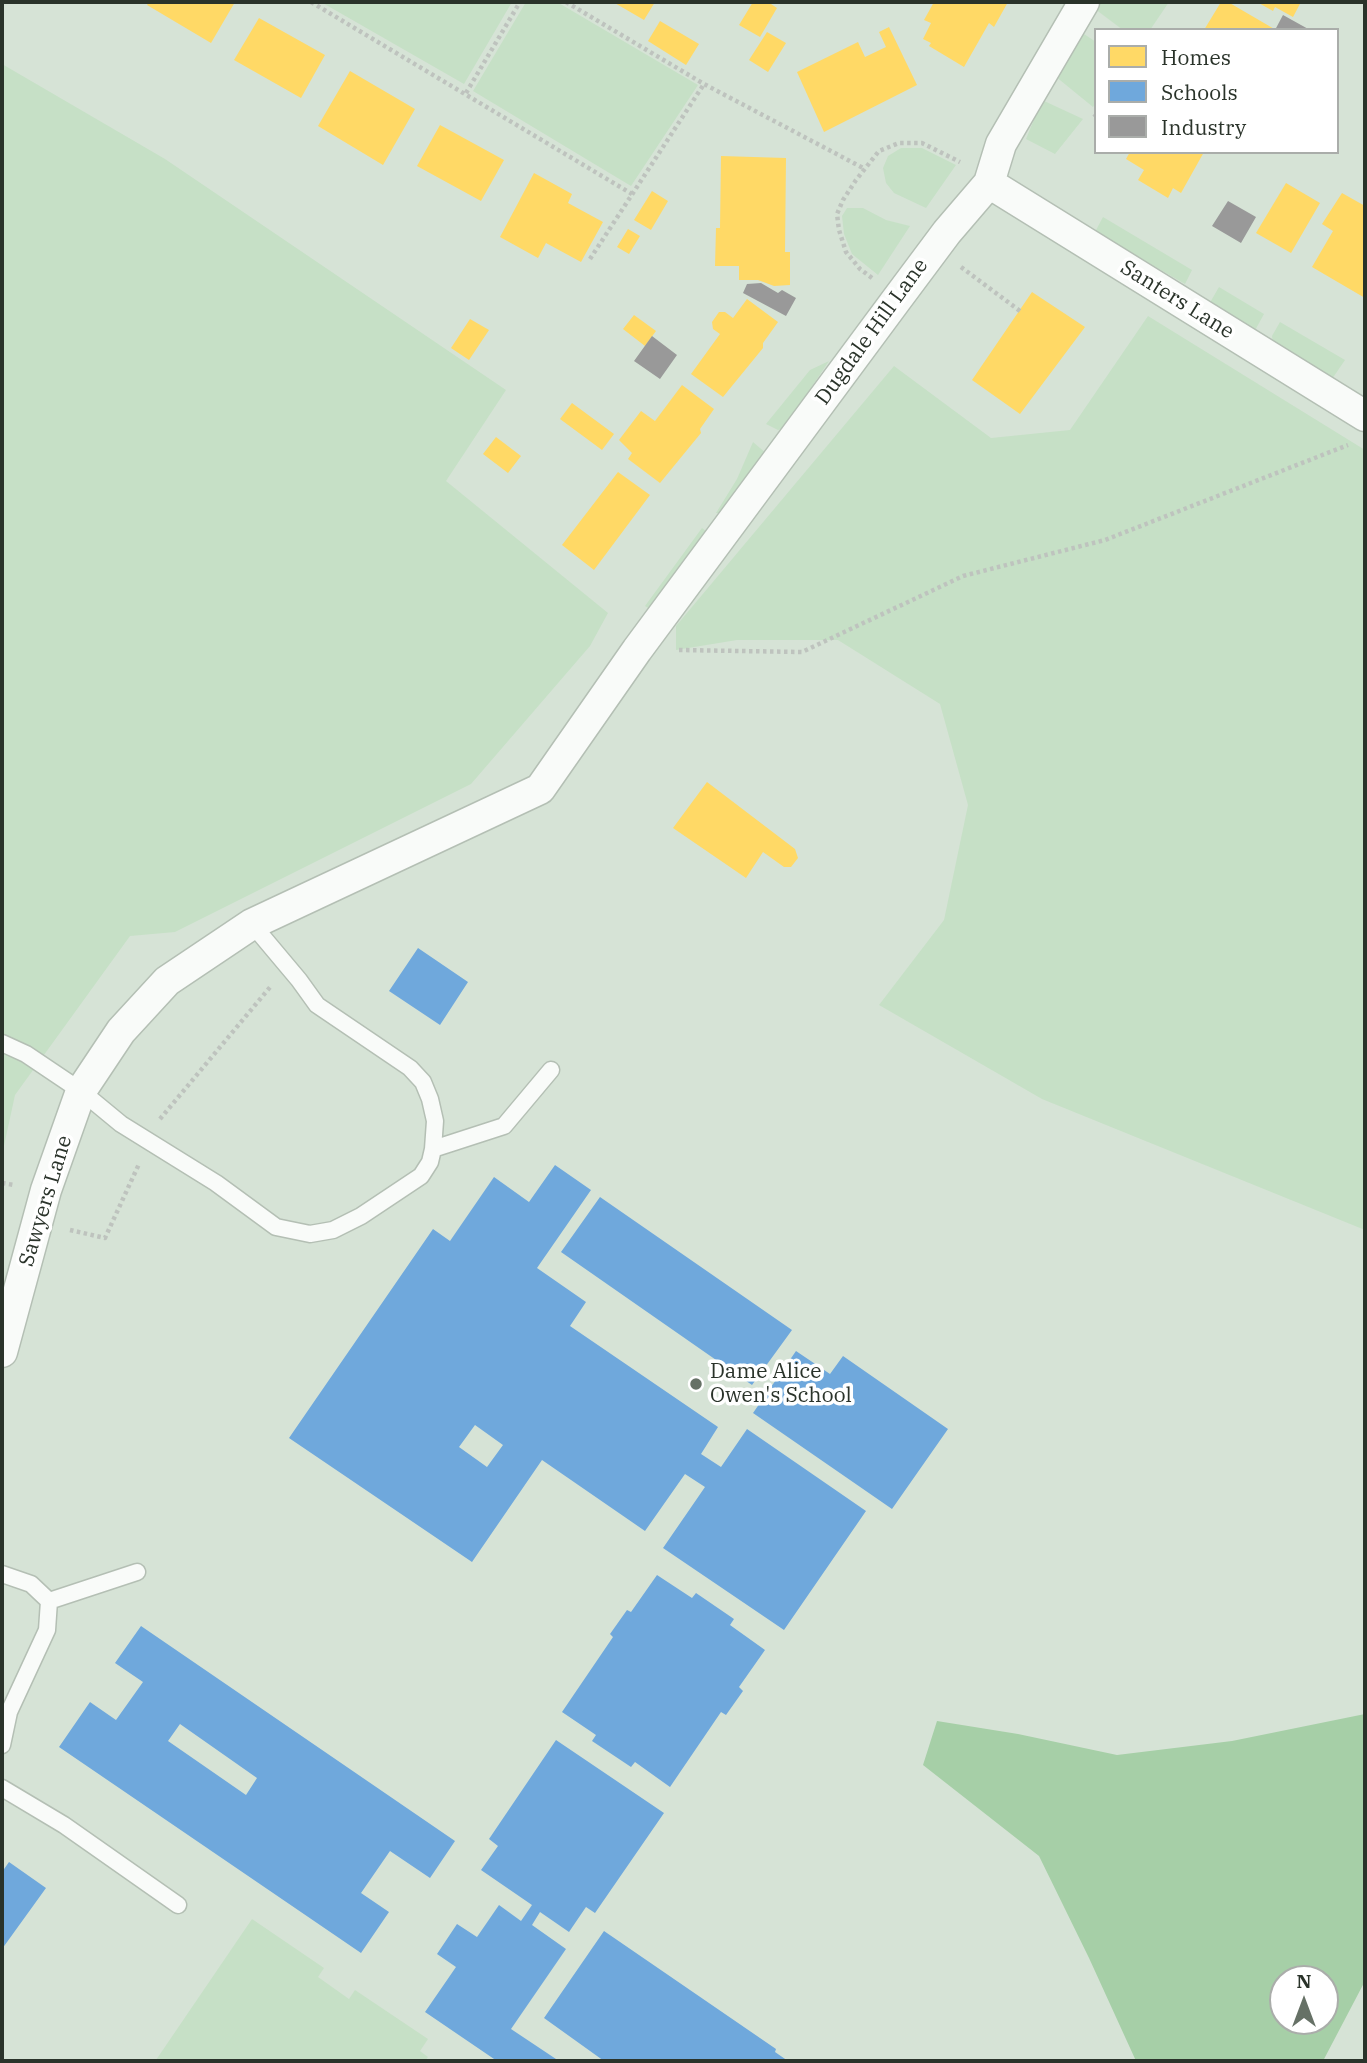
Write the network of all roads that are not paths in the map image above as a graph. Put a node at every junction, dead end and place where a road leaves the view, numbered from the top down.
1 (1084, 2) edge
2 (989, 183) junction
3 (1365, 416) edge
4 (251, 924) junction
5 (2, 1043) edge
6 (551, 1070) dead end
7 (81, 1091) junction
8 (433, 1149) junction
9 (2, 1352) edge
10 (137, 1572) dead end
11 (2, 1574) edge
12 (49, 1601) junction
13 (2, 1745) edge
14 (2, 1788) edge
15 (178, 1905) dead end

1 - 2 street, Dugdale Hill Lane
2 - 3 street, Santers Lane
2 - 4 street, Dugdale Hill Lane
4 - 7 street, Sawyers Lane
4 - 8 lane
5 - 7 lane
6 - 8 lane
7 - 8 lane
7 - 9 street, Sawyers Lane
10 - 12 lane
11 - 12 lane
12 - 13 lane
14 - 15 lane

